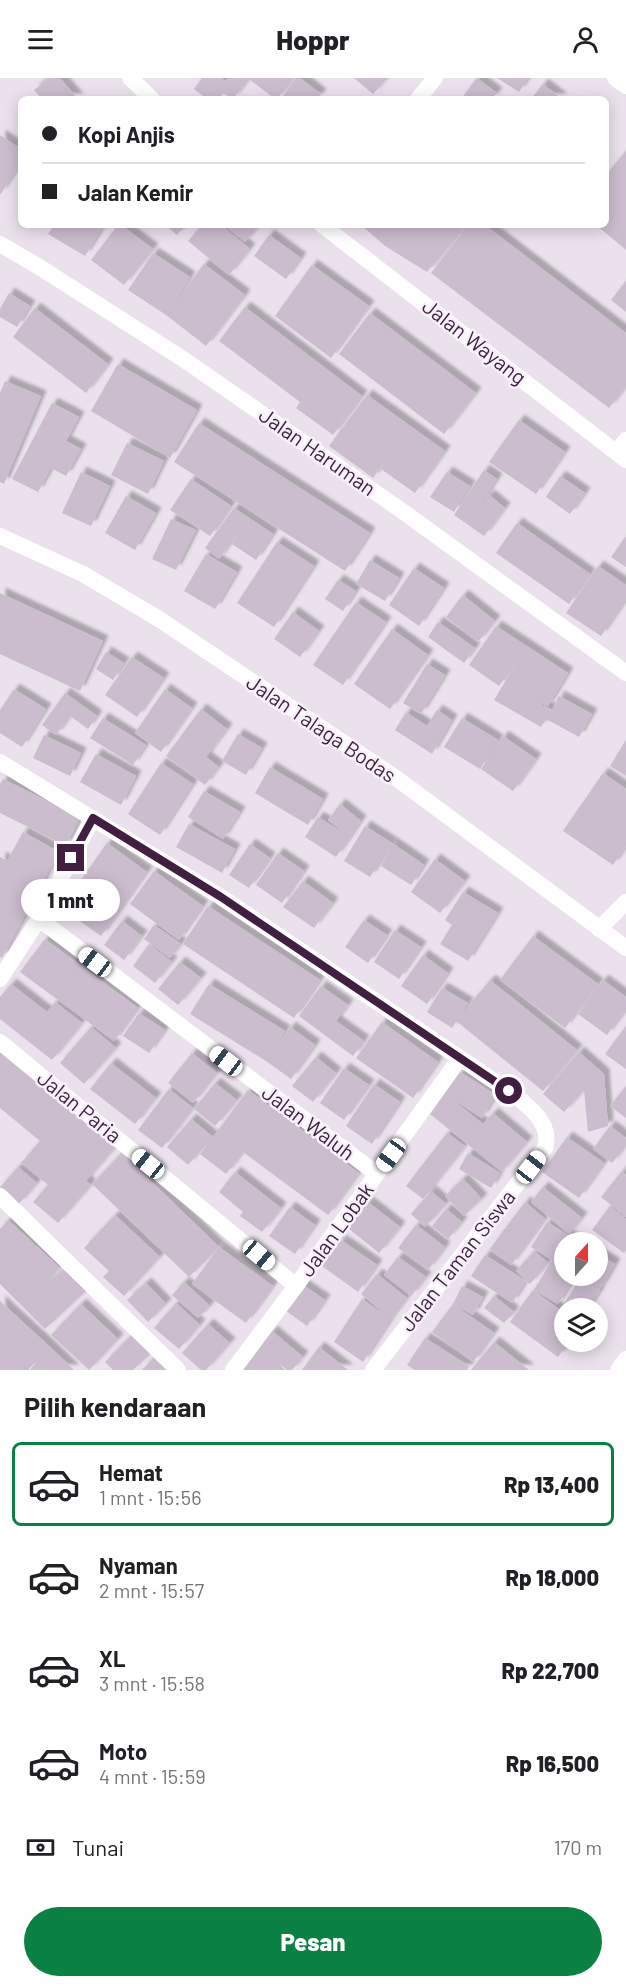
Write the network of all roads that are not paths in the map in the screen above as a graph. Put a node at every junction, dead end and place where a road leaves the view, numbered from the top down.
1 (130, 78) edge
2 (435, 78) edge
3 (615, 78) edge
4 (626, 86) edge
5 (150, 96) edge
6 (420, 96) edge
7 (326, 228) edge
8 (0, 244) edge
9 (623, 451) edge
10 (0, 536) edge
11 (626, 673) edge
12 (0, 762) edge
13 (93, 818) junction
14 (626, 902) edge
15 (39, 919) junction
16 (599, 929) junction
17 (626, 948) edge
18 (0, 979) edge
19 (0, 1042) edge
20 (460, 1059) junction
21 (377, 1174) junction
22 (0, 1196) edge
23 (296, 1286) junction
24 (626, 1359) edge
25 (178, 1370) edge
26 (233, 1370) edge
27 (373, 1370) edge
28 (618, 1370) edge

1 - 5 street
2 - 6 street
3 - 4 street
7 - 9 street, Jalan Wayang
8 - 11 street, Jalan Haruman
10 - 16 street, Jalan Talaga Bodas
12 - 13 street, Jalan Taman Siswa
13 - 15 street
13 - 20 street, Jalan Taman Siswa
14 - 16 street
15 - 18 street
15 - 21 street, Jalan Waluh
16 - 17 street, Jalan Talaga Bodas
19 - 23 street, Jalan Paria
20 - 21 street, Jalan Lobak
20 - 27 street, Jalan Taman Siswa
21 - 23 street, Jalan Lobak
22 - 25 street
23 - 26 street, Jalan Lobak
24 - 28 street

